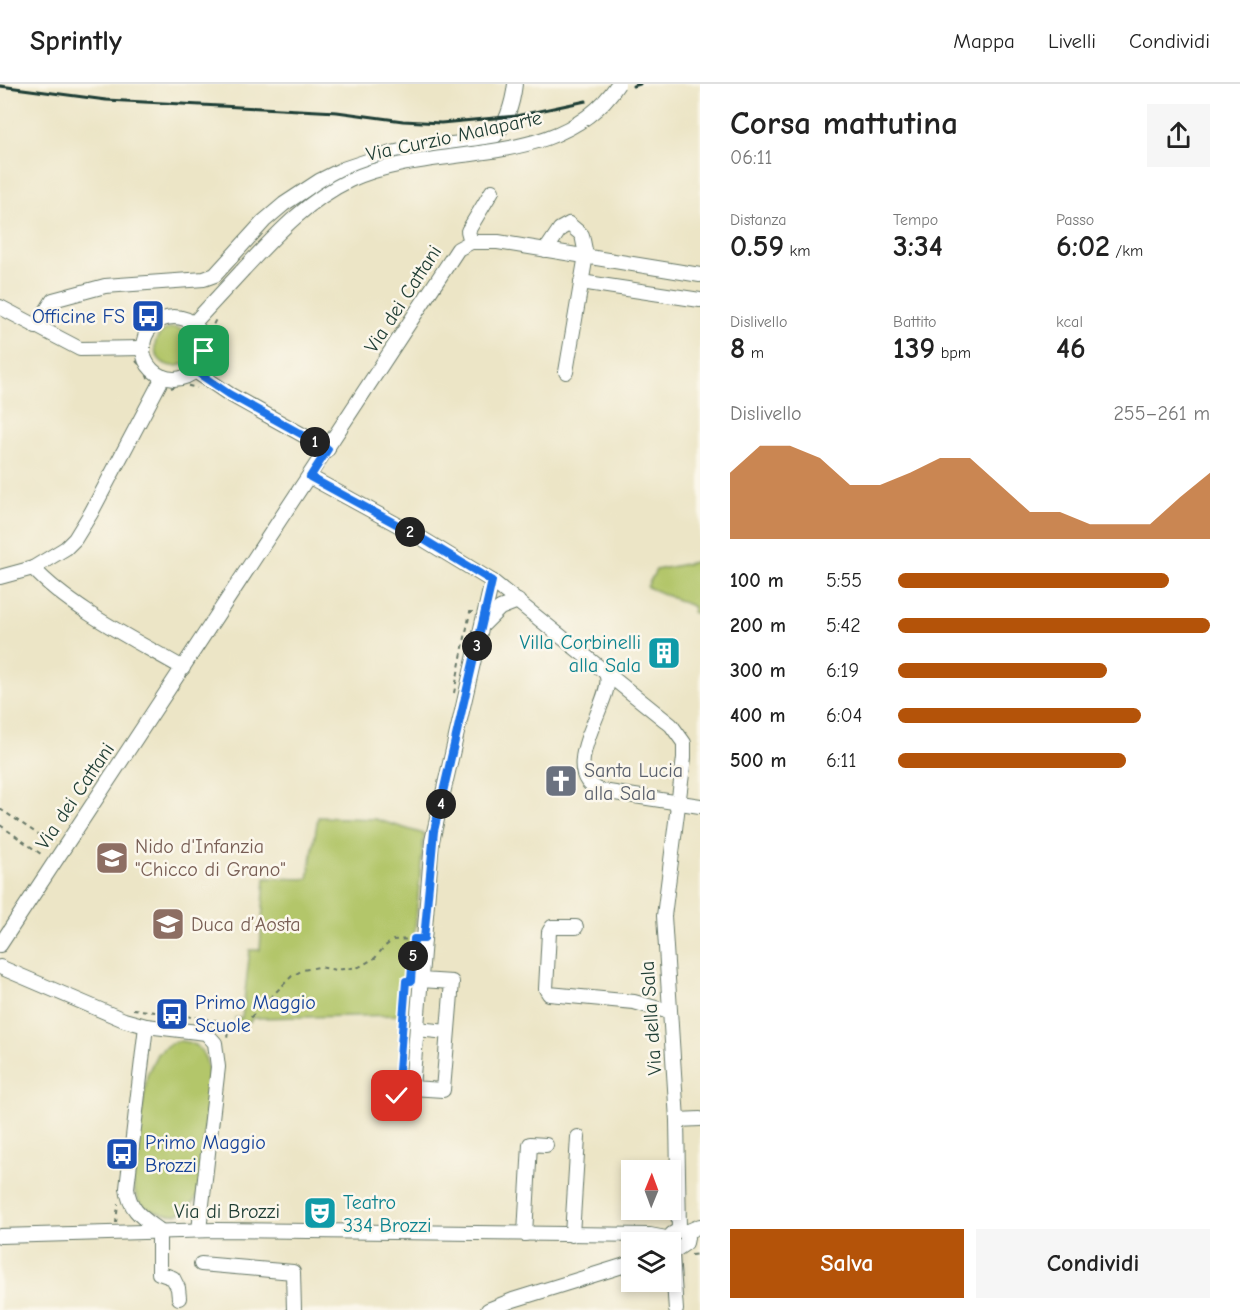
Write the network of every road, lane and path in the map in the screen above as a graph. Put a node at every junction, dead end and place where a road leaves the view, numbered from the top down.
1 (515, 84) edge
2 (618, 84) edge
3 (492, 191) dead end
4 (471, 242) junction
5 (546, 250) junction
6 (586, 255) junction
7 (636, 264) junction
8 (677, 272) junction
9 (700, 275) edge
10 (581, 282) junction
11 (642, 291) junction
12 (662, 294) junction
13 (700, 300) edge
14 (0, 307) edge
15 (218, 314) dead end
16 (193, 324) junction
17 (36, 327) junction
18 (143, 348) junction
19 (132, 359) dead end
20 (195, 371) junction
21 (215, 372) dead end
22 (566, 372) dead end
23 (165, 383) junction
24 (149, 384) dead end
25 (204, 391) dead end
26 (328, 449) junction
27 (310, 477) junction
28 (33, 568) junction
29 (0, 576) edge
30 (492, 581) junction
31 (518, 601) junction
32 (478, 613) dead end
33 (480, 631) junction
34 (183, 669) junction
35 (611, 681) junction
36 (461, 695) dead end
37 (678, 804) junction
38 (700, 806) edge
39 (0, 809) edge
40 (0, 825) edge
41 (66, 844) junction
42 (50, 869) junction
43 (576, 927) dead end
44 (424, 939) junction
45 (0, 945) edge
46 (0, 967) edge
47 (416, 981) junction
48 (130, 1008) dead end
49 (670, 1012) junction
50 (229, 1022) junction
51 (146, 1026) junction
52 (417, 1029) junction
53 (447, 1032) junction
54 (212, 1038) junction
55 (397, 1096) dead end
56 (700, 1119) edge
57 (677, 1120) junction
58 (578, 1137) dead end
59 (546, 1144) dead end
60 (118, 1197) dead end
61 (700, 1226) edge
62 (115, 1229) dead end
63 (159, 1230) junction
64 (198, 1230) junction
65 (682, 1231) joint
66 (525, 1234) junction
67 (572, 1235) junction
68 (621, 1235) edge
69 (0, 1236) edge
70 (201, 1264) dead end
71 (621, 1266) edge
72 (674, 1292) edge
73 (179, 1298) dead end
74 (294, 1310) edge
75 (488, 1310) edge
76 (676, 1310) edge

1 - 17 street
2 - 16 street, Via Curzio Malaparte, bridge
3 - 4 street
4 - 5 street, Via dei Cattani
4 - 26 street, Via dei Cattani
5 - 6 street, Via dei Cattani
5 - 6 street
6 - 7 street, Via dei Cattani
6 - 10 street
7 - 8 street, Via dei Cattani
7 - 11 street
8 - 9 street, Via dei Cattani
8 - 12 street
10 - 11 street
10 - 22 street
11 - 12 street
12 - 13 street
14 - 17 street
15 - 21 path
16 - 18 street
16 - 20 street
17 - 18 street
18 - 23 street
19 - 24 path
20 - 23 street
20 - 26 street
23 - 25 path
23 - 28 street
26 - 27 street, Via dei Cattani
27 - 30 street, Via della Sala
27 - 34 street, Via dei Cattani
28 - 29 street
28 - 34 street
30 - 31 street, Via della Sala
30 - 33 street
31 - 33 street
31 - 35 street, Via della Sala
32 - 36 path
33 - 44 street
34 - 41 street, Via dei Cattani
35 - 37 street, Via della Sala
35 - 37 street
37 - 38 street
37 - 49 street, Via della Sala
39 - 41 path
40 - 42 path
41 - 42 street, Via dei Cattani
42 - 45 street, Via dei Cattani
43 - 49 street
44 - 47 street
44 - 50 path
46 - 51 street
47 - 52 street
47 - 53 street
47 - 55 path
48 - 50 path
49 - 57 street, Via della Sala
50 - 54 path
51 - 54 street
51 - 63 street
52 - 53 street
52 - 53 street
54 - 64 street
56 - 57 street
57 - 65 street, Via della Sala
58 - 67 street
59 - 66 street
60 - 62 path
61 - 65 street
63 - 64 street, Via di Brozzi
63 - 69 street, Via di Brozzi
63 - 73 street
64 - 66 street, Via di Brozzi
66 - 67 street, Via di Brozzi
67 - 68 street, Via di Brozzi
70 - 74 street
71 - 75 street
72 - 76 street

